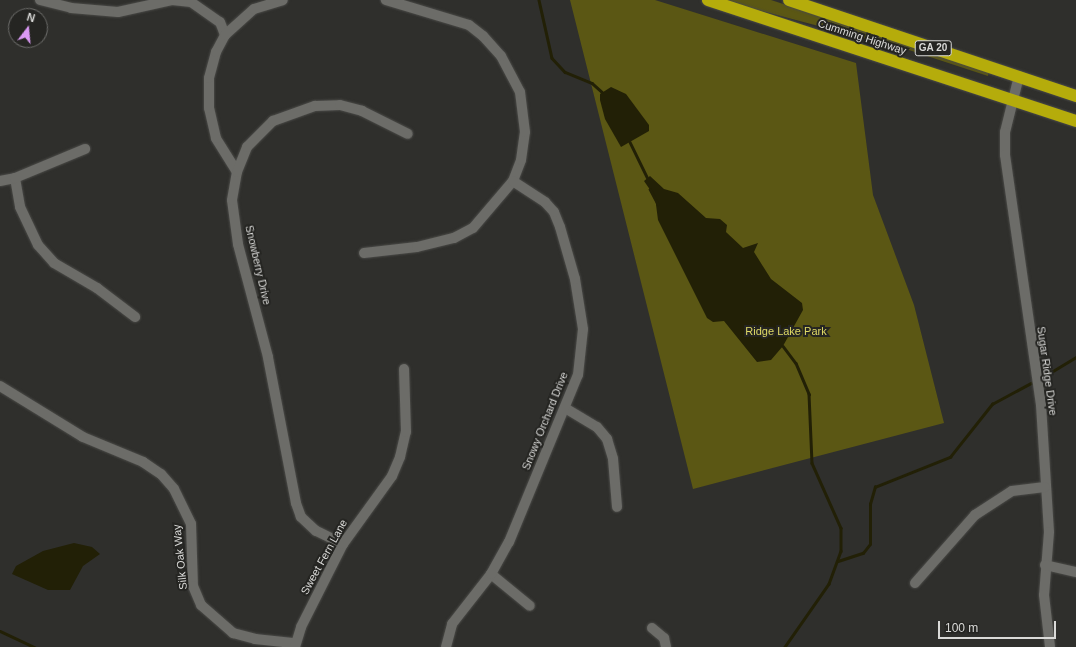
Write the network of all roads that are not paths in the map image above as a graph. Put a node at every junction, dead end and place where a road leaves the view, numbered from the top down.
1 (40, 0) edge
2 (283, 0) edge
3 (386, 0) edge
4 (708, 0) edge
5 (789, 0) edge
6 (225, 35) junction
7 (1019, 76) junction
8 (1076, 96) edge
9 (1012, 99) junction
10 (1076, 121) edge
11 (408, 134) dead end
12 (85, 149) dead end
13 (237, 172) junction
14 (15, 178) junction
15 (0, 181) edge
16 (513, 182) junction
17 (364, 253) dead end
18 (135, 317) dead end
19 (404, 369) dead end
20 (1, 387) edge
21 (565, 408) junction
22 (1045, 487) junction
23 (617, 507) dead end
24 (343, 544) junction
25 (1045, 565) junction
26 (1076, 572) edge
27 (492, 574) junction
28 (915, 583) dead end
29 (530, 606) dead end
30 (652, 628) dead end
31 (294, 645) edge
32 (446, 647) edge
33 (666, 647) edge
34 (1050, 647) edge

1 - 6 street
2 - 6 street
3 - 16 street
4 - 9 highway, Cumming Highway / GA 20
5 - 7 highway, Cumming Highway / GA 20
6 - 13 street
7 - 8 highway, Cumming Highway / GA 20
7 - 9 street, Sugar Ridge Drive
9 - 10 highway, Cumming Highway / GA 20
9 - 22 street, Sugar Ridge Drive
11 - 13 street, Snowberry Drive
12 - 14 street
13 - 24 street, Snowberry Drive
14 - 15 street
14 - 18 street
16 - 17 street
16 - 21 street, Snowy Orchard Drive
19 - 24 street, Sweet Fern Lane
20 - 31 street, Silk Oak Way
21 - 23 street
21 - 27 street, Snowy Orchard Drive
22 - 25 street, Sugar Ridge Drive
22 - 28 street
24 - 31 street, Sweet Fern Lane
25 - 26 street
25 - 34 street, Sugar Ridge Drive
27 - 29 street
27 - 32 street, Snowy Orchard Drive
30 - 33 street

